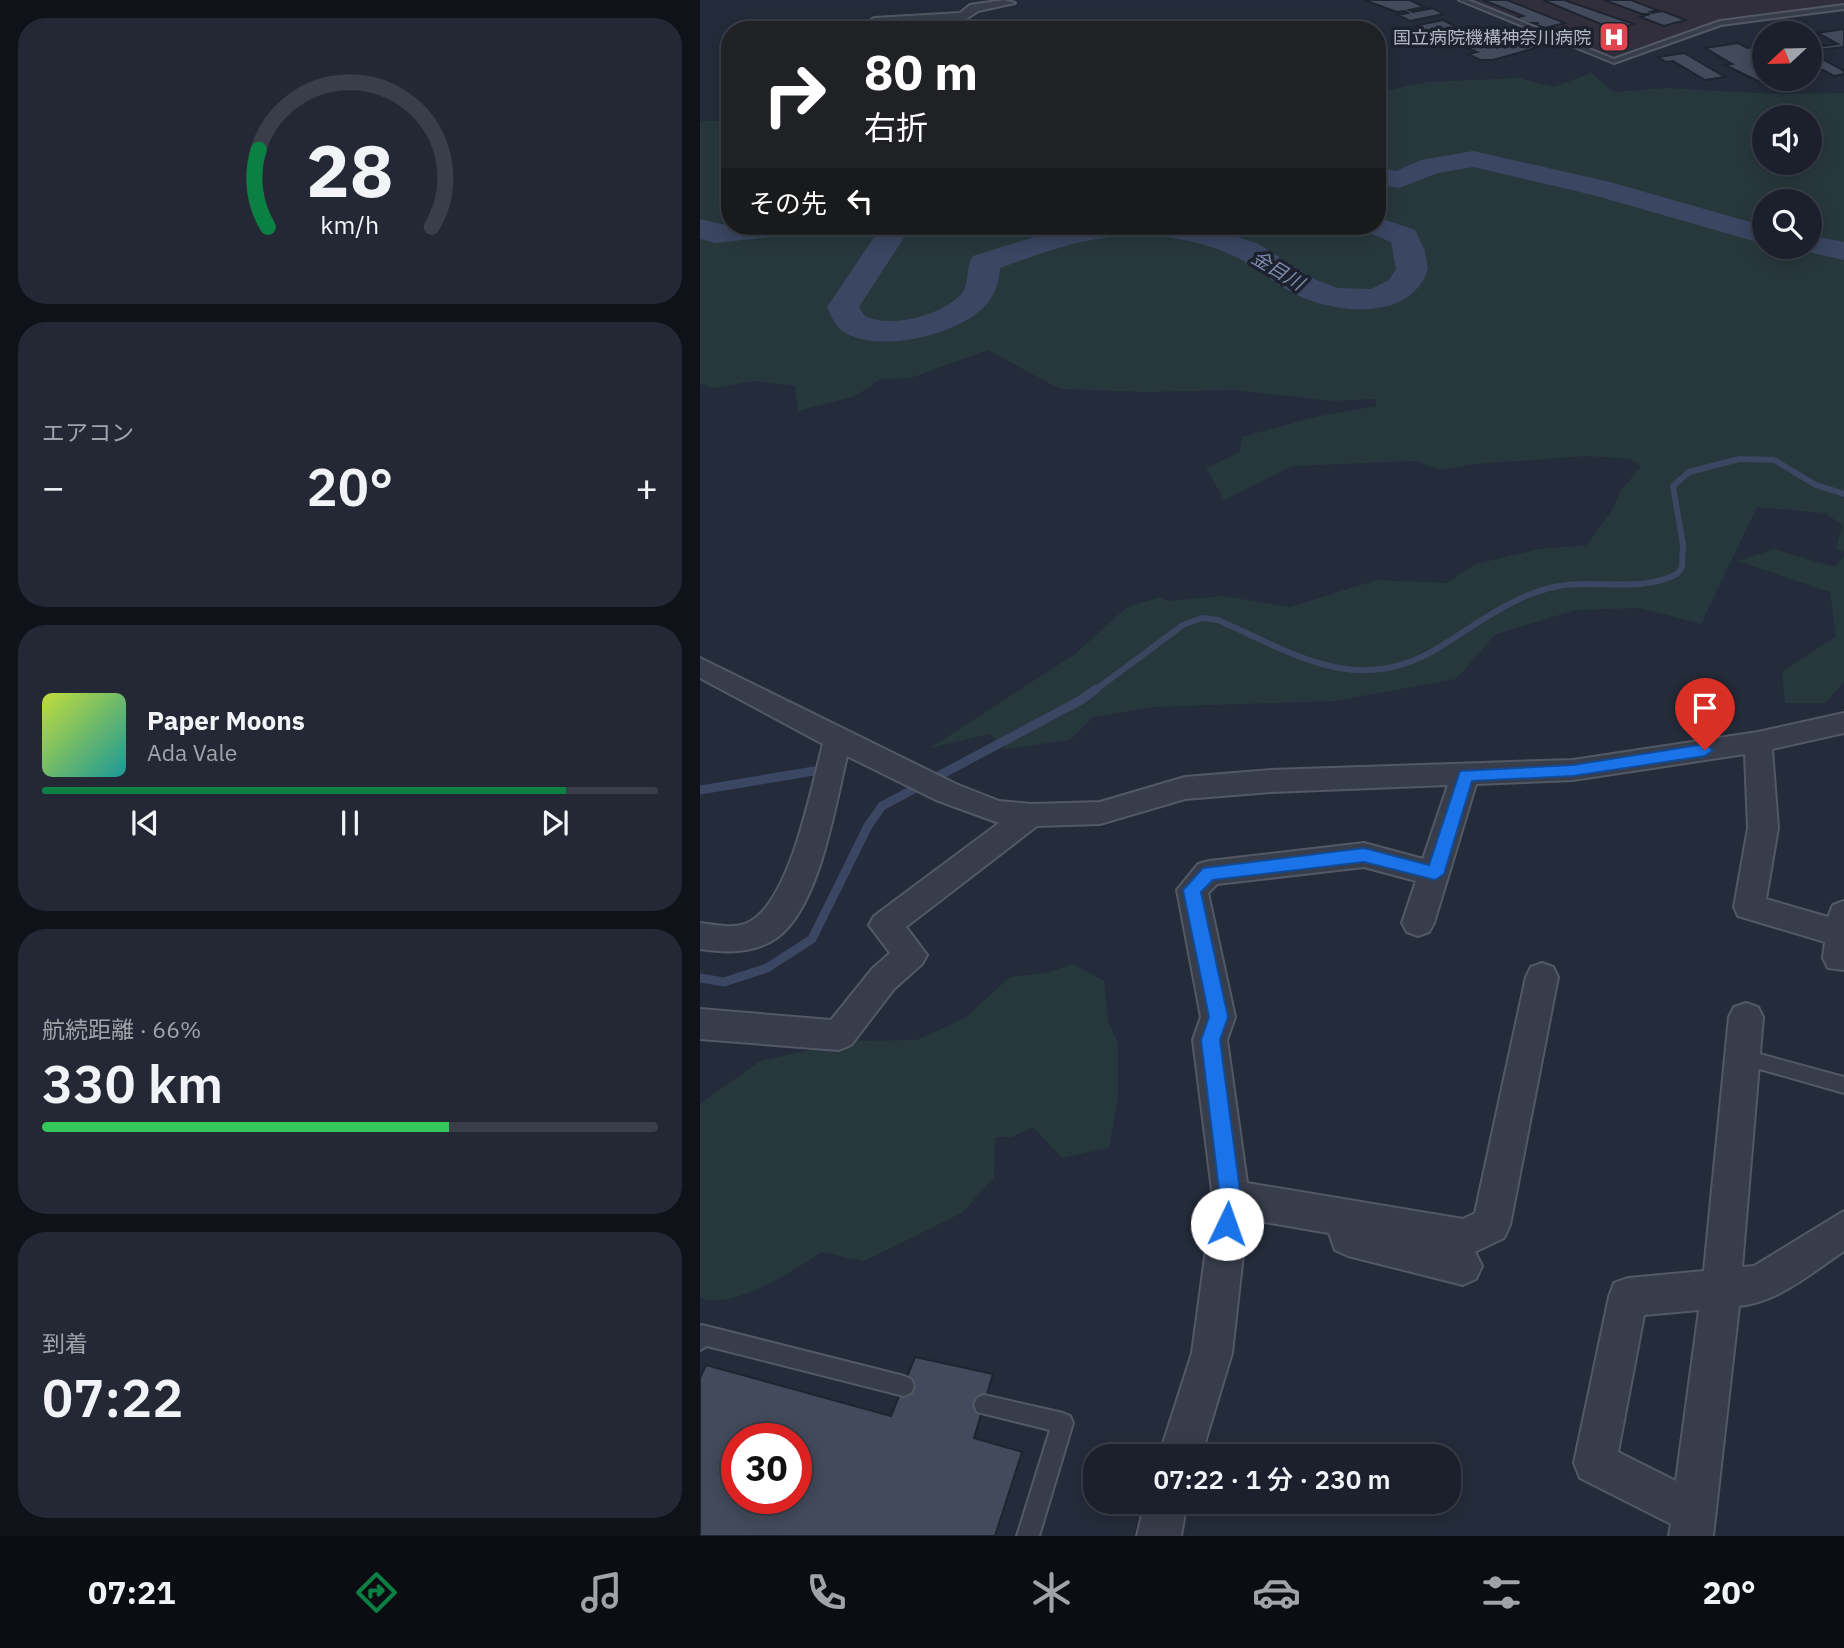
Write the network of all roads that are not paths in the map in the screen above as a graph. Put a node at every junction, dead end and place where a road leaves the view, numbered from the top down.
1 (1462, 0) edge
2 (1011, 5) edge
3 (1844, 7) edge
4 (963, 17) junction
5 (879, 21) edge
6 (963, 21) edge
7 (700, 667) edge
8 (1844, 723) edge
9 (838, 740) junction
10 (1758, 742) junction
11 (1465, 775) junction
12 (1031, 815) junction
13 (1435, 874) junction
14 (1418, 923) dead end
15 (1841, 935) edge
16 (700, 936) edge
17 (1542, 977) dead end
18 (1746, 1017) dead end
19 (700, 1024) edge
20 (1741, 1057) junction
21 (1844, 1085) edge
22 (1231, 1198) junction
23 (1348, 1218) junction
24 (1844, 1229) edge
25 (1463, 1266) dead end
26 (1721, 1291) junction
27 (700, 1340) edge
28 (904, 1386) dead end
29 (984, 1405) dead end
30 (1184, 1444) edge
31 (1164, 1514) edge
32 (1692, 1525) edge
33 (1028, 1536) edge
34 (1159, 1536) edge

1 - 3 lane
2 - 4 street
4 - 5 street
4 - 6 lane
7 - 9 street
8 - 10 street
9 - 12 street
9 - 16 street
10 - 11 street
10 - 15 street
11 - 12 street
11 - 13 street
12 - 19 street
13 - 14 street
13 - 22 street
17 - 23 street
18 - 20 street
20 - 21 lane
20 - 26 street
22 - 23 street
22 - 30 street
23 - 25 street
24 - 26 street
26 - 32 street
26 - 32 street
27 - 28 lane
29 - 33 lane
31 - 34 street

